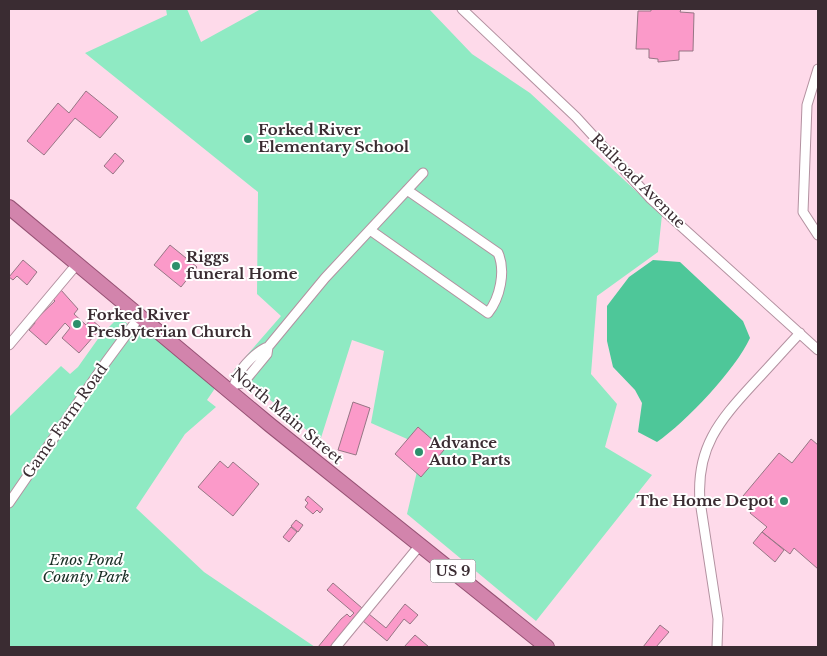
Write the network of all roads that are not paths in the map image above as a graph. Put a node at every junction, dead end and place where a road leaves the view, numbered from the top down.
1 (462, 9) edge
2 (818, 68) edge
3 (423, 173) dead end
4 (407, 190) junction
5 (9, 207) edge
6 (370, 230) junction
7 (818, 235) edge
8 (77, 264) junction
9 (140, 316) junction
10 (800, 333) junction
11 (9, 345) edge
12 (818, 350) edge
13 (233, 387) junction
14 (9, 503) edge
15 (420, 545) junction
16 (336, 647) edge
17 (547, 647) edge
18 (717, 647) edge

1 - 10 street, Railroad Avenue
2 - 7 street
3 - 4 street
4 - 6 street
4 - 6 street
5 - 8 highway, North Main Street / US 9
6 - 13 street
8 - 9 highway, North Main Street / US 9
8 - 11 street
9 - 13 highway, North Main Street / US 9
9 - 14 street, Game Farm Road
10 - 12 street, Railroad Avenue
10 - 18 street
13 - 15 highway, North Main Street / US 9
15 - 16 street
15 - 17 highway, North Main Street / US 9

